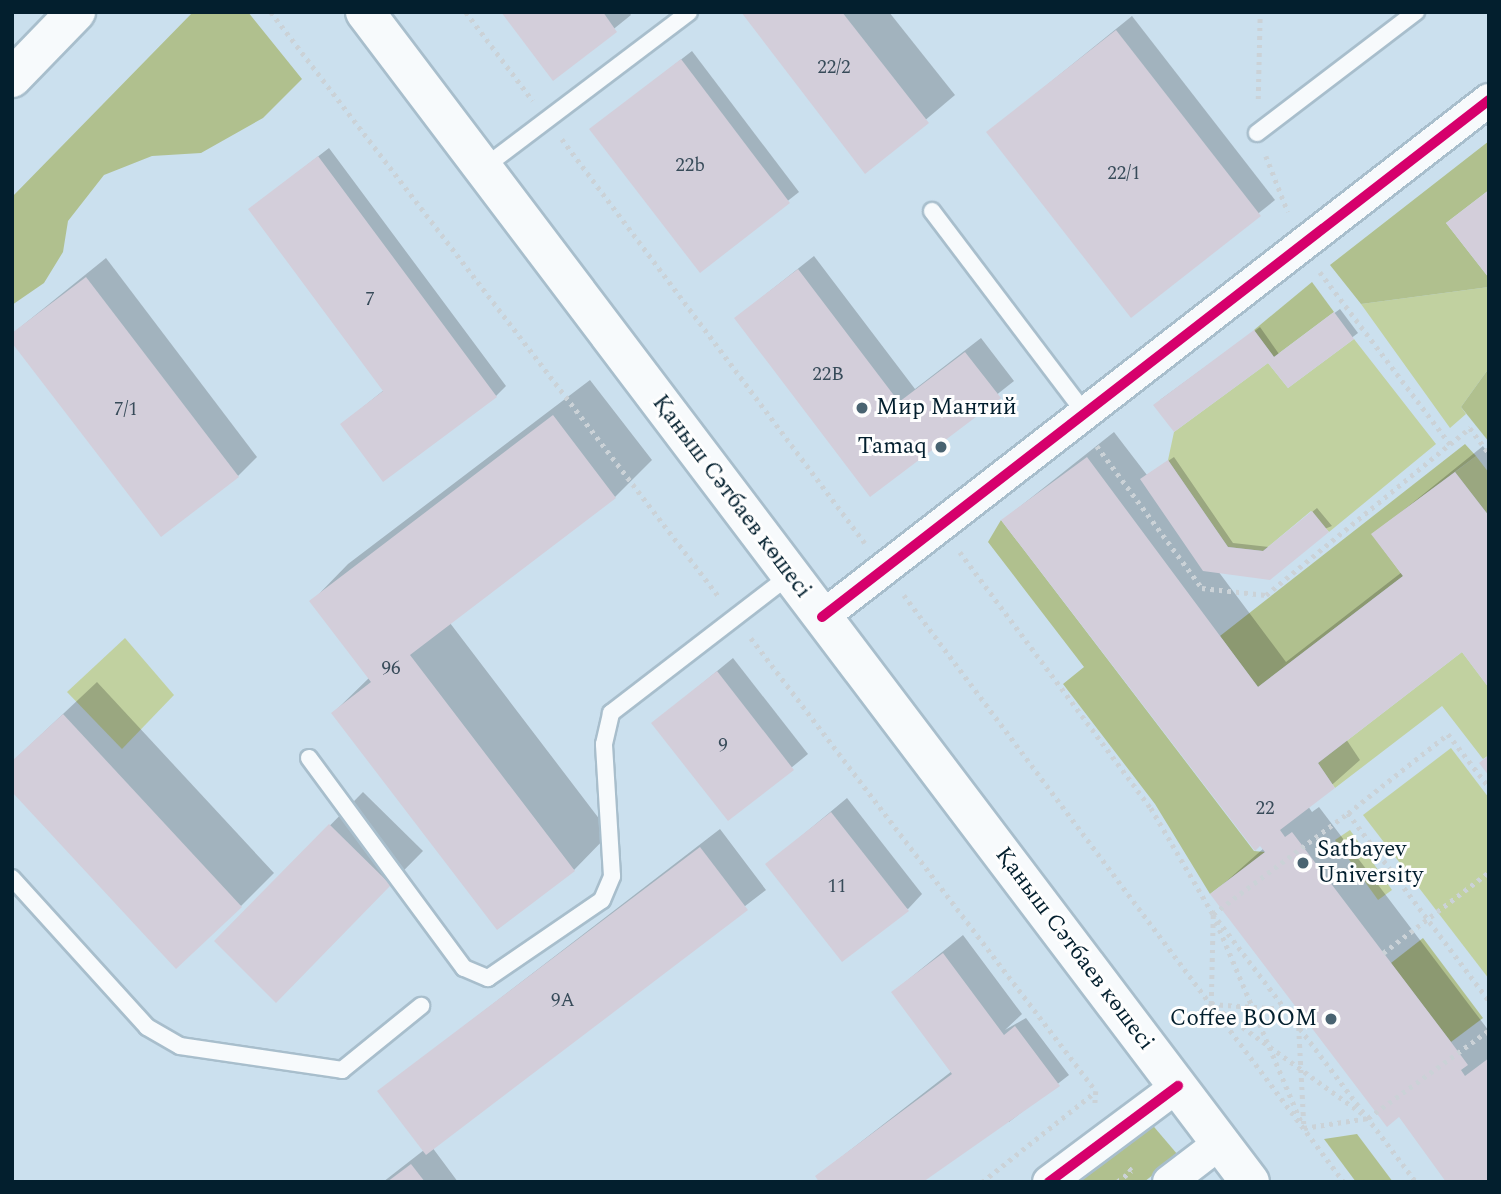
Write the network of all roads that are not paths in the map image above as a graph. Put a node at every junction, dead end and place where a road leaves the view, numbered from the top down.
1 (76, 12) edge
2 (365, 12) edge
3 (689, 12) edge
4 (1416, 12) edge
5 (12, 78) edge
6 (1489, 100) edge
7 (1257, 133) dead end
8 (483, 168) junction
9 (932, 211) dead end
10 (1086, 424) junction
11 (790, 575) junction
12 (822, 617) junction
13 (309, 758) dead end
14 (12, 878) edge
15 (421, 1006) dead end
16 (1178, 1086) junction
17 (1220, 1143) junction
18 (1049, 1182) edge
19 (1169, 1182) edge
20 (1250, 1182) edge

1 - 5 main road
2 - 8 main road, Қаныш Сәтбаев көшесі
3 - 8 lane
4 - 7 lane
6 - 10 street
8 - 11 main road, Қаныш Сәтбаев көшесі
9 - 10 lane
10 - 12 street
11 - 12 main road, Қаныш Сәтбаев көшесі
11 - 13 lane
12 - 16 main road, Қаныш Сәтбаев көшесі
14 - 15 lane
16 - 17 main road, Қаныш Сәтбаев көшесі
16 - 18 street
17 - 19 street
17 - 20 main road, Қаныш Сәтбаев көшесі

